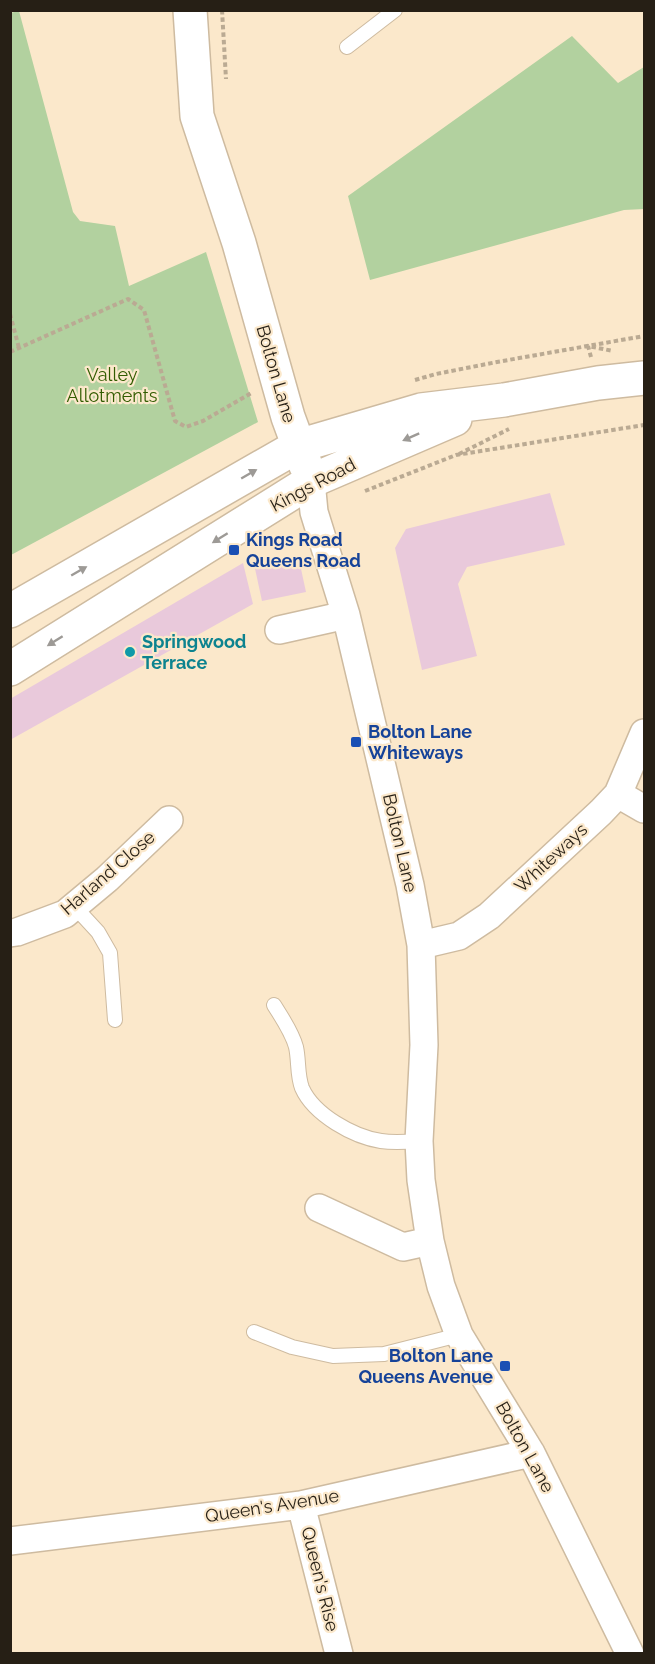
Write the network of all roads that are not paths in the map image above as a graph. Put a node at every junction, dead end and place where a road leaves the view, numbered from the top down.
1 (190, 10) edge
2 (395, 10) edge
3 (347, 47) dead end
4 (645, 378) edge
5 (504, 400) junction
6 (298, 446) junction
7 (311, 481) junction
8 (10, 611) edge
9 (346, 615) junction
10 (279, 630) dead end
11 (10, 669) edge
12 (645, 733) edge
13 (618, 794) junction
14 (645, 809) edge
15 (169, 820) dead end
16 (74, 906) junction
17 (10, 933) edge
18 (421, 945) junction
19 (274, 1005) dead end
20 (115, 1020) dead end
21 (419, 1141) junction
22 (320, 1208) dead end
23 (430, 1241) junction
24 (254, 1332) dead end
25 (459, 1335) junction
26 (531, 1453) junction
27 (301, 1505) junction
28 (10, 1541) edge
29 (339, 1653) edge
30 (630, 1653) edge

1 - 6 street, Bolton Lane
2 - 3 lane
4 - 5 street, Kings Road
5 - 6 street, Kings Road
5 -> 7 street, Kings Road
6 - 7 street, Bolton Lane
8 -> 6 street, Kings Road
7 - 9 street, Bolton Lane
7 -> 11 street, Kings Road
9 - 10 street
9 - 18 street, Bolton Lane
12 - 13 street, Whiteways
13 - 14 street
13 - 18 street, Whiteways
15 - 16 street, Harland Close
16 - 17 street, Harland Close
16 - 20 lane
18 - 21 street, Bolton Lane
19 - 21 lane
21 - 23 street, Bolton Lane
22 - 23 street
23 - 25 street, Bolton Lane
24 - 25 lane
25 - 26 street, Bolton Lane
26 - 27 street, Queen's Avenue
26 - 30 street, Bolton Lane
27 - 28 street, Queen's Avenue
27 - 29 street, Queen's Rise

